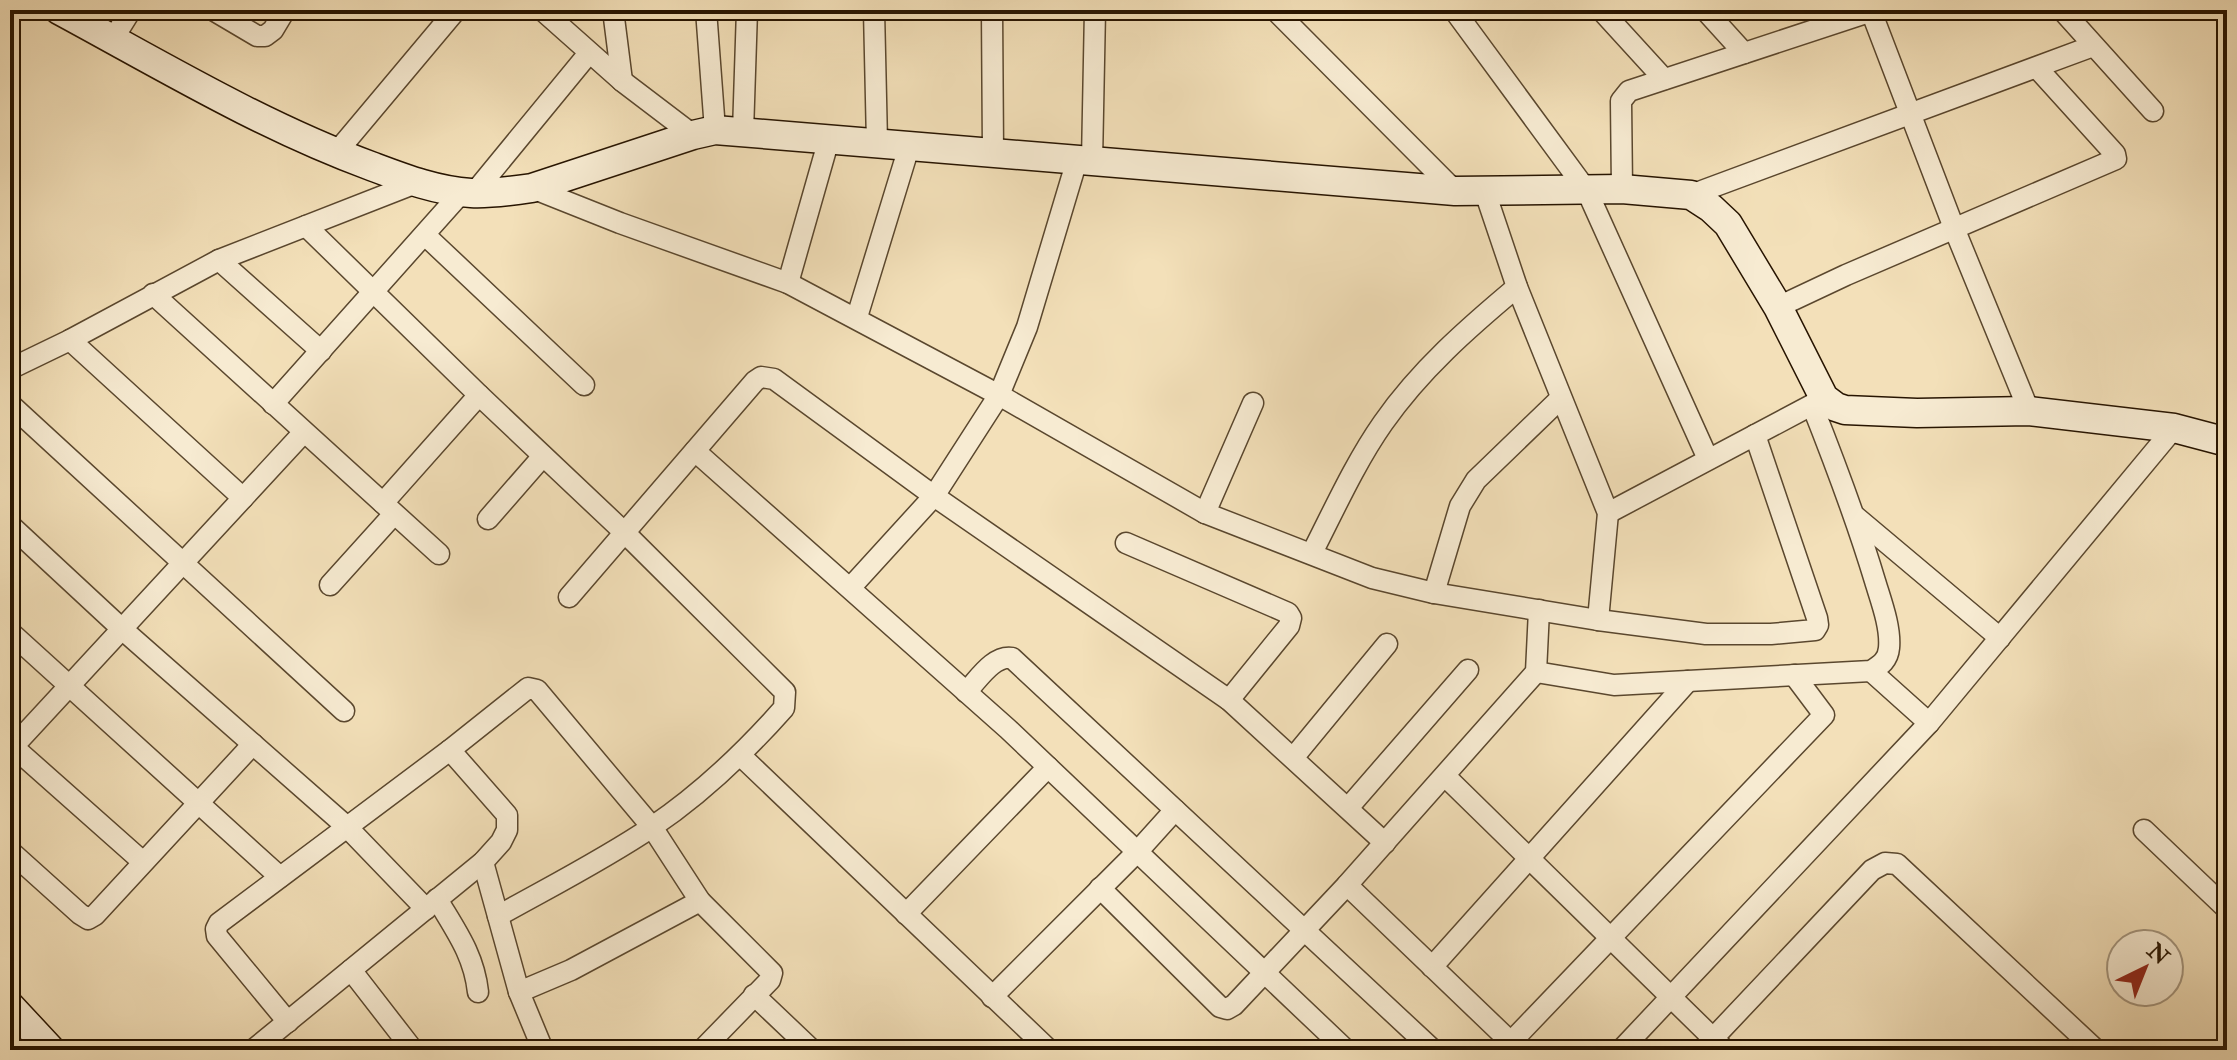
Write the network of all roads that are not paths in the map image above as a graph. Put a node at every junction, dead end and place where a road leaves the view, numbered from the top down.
1 (59, 10) edge
2 (131, 10) edge
3 (213, 10) edge
4 (285, 10) edge
5 (456, 10) edge
6 (542, 10) edge
7 (613, 10) edge
8 (706, 10) edge
9 (747, 10) edge
10 (874, 10) edge
11 (992, 10) edge
12 (1095, 10) edge
13 (1275, 10) edge
14 (1454, 10) edge
15 (1601, 10) edge
16 (1705, 10) edge
17 (2062, 10) edge
18 (1873, 11) edge
19 (1832, 16) edge
20 (113, 39) junction
21 (2093, 46) junction
22 (589, 53) junction
23 (1744, 53) junction
24 (2037, 68) junction
25 (1664, 79) junction
26 (622, 81) junction
27 (2153, 111) dead end
28 (1910, 115) junction
29 (717, 132) junction
30 (829, 139) junction
31 (877, 143) junction
32 (909, 147) junction
33 (336, 153) junction
34 (993, 153) junction
35 (1084, 161) junction
36 (416, 183) junction
37 (532, 188) junction
38 (1622, 189) junction
39 (1455, 191) junction
40 (1587, 191) junction
41 (1485, 192) junction
42 (468, 193) junction
43 (1691, 195) junction
44 (306, 226) junction
45 (1954, 228) junction
46 (425, 235) junction
47 (219, 260) junction
48 (788, 283) junction
49 (1517, 287) junction
50 (373, 292) junction
51 (153, 294) junction
52 (1778, 307) junction
53 (857, 317) junction
54 (70, 340) junction
55 (321, 351) junction
56 (10, 369) edge
57 (584, 385) dead end
58 (479, 395) junction
59 (999, 395) junction
60 (1561, 398) junction
61 (1818, 401) junction
62 (1253, 403) dead end
63 (10, 404) edge
64 (273, 404) junction
65 (2029, 411) junction
66 (2174, 428) junction
67 (304, 432) junction
68 (1755, 435) junction
69 (2227, 442) edge
70 (695, 451) junction
71 (543, 456) junction
72 (1708, 459) junction
73 (934, 496) junction
74 (243, 498) junction
75 (388, 508) junction
76 (1205, 513) junction
77 (1608, 513) junction
78 (1856, 517) junction
79 (488, 519) dead end
80 (10, 525) edge
81 (625, 533) junction
82 (1126, 543) dead end
83 (1312, 553) junction
84 (439, 554) dead end
85 (183, 563) junction
86 (330, 585) dead end
87 (851, 587) junction
88 (1434, 593) junction
89 (569, 597) dead end
90 (1539, 610) junction
91 (1598, 620) junction
92 (122, 629) junction
93 (10, 632) edge
94 (2000, 638) junction
95 (1387, 644) dead end
96 (1468, 670) dead end
97 (1871, 671) junction
98 (1536, 672) junction
99 (1794, 675) junction
100 (1688, 681) junction
101 (69, 686) junction
102 (966, 692) junction
103 (1229, 700) junction
104 (344, 711) dead end
105 (1929, 723) junction
106 (253, 744) junction
107 (11, 747) edge
108 (450, 750) junction
109 (740, 755) junction
110 (1293, 758) junction
111 (1048, 767) junction
112 (1445, 776) junction
113 (198, 801) junction
114 (1348, 808) junction
115 (1175, 810) junction
116 (346, 826) junction
117 (652, 827) junction
118 (2144, 830) dead end
119 (1385, 843) junction
120 (10, 851) edge
121 (1138, 851) junction
122 (1529, 859) junction
123 (143, 862) junction
124 (483, 862) junction
125 (280, 877) junction
126 (1347, 885) junction
127 (1100, 888) junction
128 (700, 901) junction
129 (432, 904) junction
130 (2227, 909) edge
131 (906, 914) junction
132 (498, 916) junction
133 (1305, 930) junction
134 (1610, 938) junction
135 (1432, 967) junction
136 (351, 970) junction
137 (1265, 972) junction
138 (478, 992) dead end
139 (519, 992) junction
140 (754, 995) junction
141 (992, 997) junction
142 (1671, 997) junction
143 (10, 1006) edge
144 (288, 1022) junction
145 (10, 1027) edge
146 (1515, 1046) edge
147 (1713, 1046) edge
148 (41, 1048) edge
149 (253, 1050) edge
150 (413, 1050) edge
151 (543, 1050) edge
152 (702, 1050) edge
153 (812, 1050) edge
154 (1049, 1050) edge
155 (1346, 1050) edge
156 (1433, 1050) edge
157 (1621, 1050) edge
158 (2096, 1050) edge

1 - 20 street
2 - 20 street
3 - 4 street
5 - 33 street
6 - 22 street
7 - 26 street
8 - 29 street
9 - 29 street
10 - 31 street
11 - 34 street
12 - 35 street
13 - 39 street
14 - 40 street
15 - 25 street
16 - 23 street
17 - 21 street
18 - 19 street
18 - 28 street
19 - 23 street
20 - 33 street
21 - 24 street
21 - 27 street
22 - 26 street
22 - 42 street
23 - 25 street
24 - 28 street
24 - 45 street
25 - 38 street
26 - 29 street
28 - 43 street
28 - 45 street
29 - 30 street
29 - 37 street
30 - 31 street
30 - 48 street
31 - 32 street
32 - 34 street
32 - 53 street
33 - 36 street
34 - 35 street
35 - 39 street
35 - 59 street
36 - 42 street
36 - 44 street
37 - 42 street
37 - 48 street
38 - 40 street
38 - 43 street
39 - 41 street
40 - 41 street
40 - 72 street
41 - 49 street
42 - 46 street
43 - 52 street
44 - 47 street
44 - 50 street
45 - 52 street
45 - 65 street
46 - 50 street
46 - 57 street
47 - 51 street
47 - 55 street
48 - 53 street
49 - 60 street
49 - 83 street
50 - 55 street
50 - 58 street
51 - 54 street
51 - 64 street
52 - 61 street
53 - 59 street
54 - 56 street
54 - 74 street
55 - 64 street
58 - 71 street
58 - 75 street
59 - 73 street
59 - 76 street
60 - 77 street
60 - 88 street
61 - 65 street
61 - 68 street
61 - 78 street
62 - 76 street
63 - 85 street
64 - 67 street
65 - 66 street
66 - 69 street
66 - 94 street
67 - 74 street
67 - 75 street
68 - 72 street
68 - 91 street
70 - 73 street
70 - 81 street
70 - 87 street
71 - 79 street
71 - 81 street
72 - 77 street
73 - 87 street
73 - 103 street
74 - 85 street
75 - 84 street
75 - 86 street
76 - 83 street
77 - 91 street
78 - 94 street
78 - 97 street
80 - 92 street
81 - 89 street
81 - 109 street
82 - 103 street
83 - 88 street
85 - 92 street
85 - 104 street
87 - 102 street
88 - 90 street
90 - 91 street
90 - 98 street
92 - 101 street
92 - 106 street
93 - 101 street
94 - 105 street
95 - 110 street
96 - 114 street
97 - 99 street
97 - 105 street
98 - 100 street
98 - 112 street
99 - 100 street
99 - 134 street
100 - 122 street
101 - 107 street
101 - 113 street
102 - 111 street
102 - 115 street
103 - 110 street
105 - 142 street
106 - 113 street
106 - 116 street
107 - 123 street
108 - 116 street
108 - 117 street
108 - 124 street
109 - 117 street
109 - 131 street
110 - 114 street
111 - 121 street
111 - 131 street
112 - 119 street
112 - 122 street
113 - 123 street
113 - 125 street
114 - 119 street
115 - 121 street
115 - 133 street
116 - 125 street
116 - 129 street
117 - 128 street
117 - 132 street
118 - 130 street
119 - 126 street
120 - 123 street
121 - 127 street
121 - 137 street
122 - 134 street
122 - 135 street
124 - 129 street
124 - 132 street
125 - 144 street
126 - 133 street
126 - 135 street
127 - 137 street
127 - 141 street
128 - 139 street
128 - 140 street
129 - 136 street
129 - 138 street
131 - 141 street
132 - 139 street
133 - 137 street
133 - 156 street
134 - 142 street
134 - 146 street
135 - 146 street
136 - 144 street
136 - 150 street
137 - 155 street
139 - 151 street
140 - 152 street
140 - 153 street
141 - 154 street
142 - 147 street
142 - 157 street
143 - 148 street
144 - 149 street
145 - 148 street
147 - 158 street

